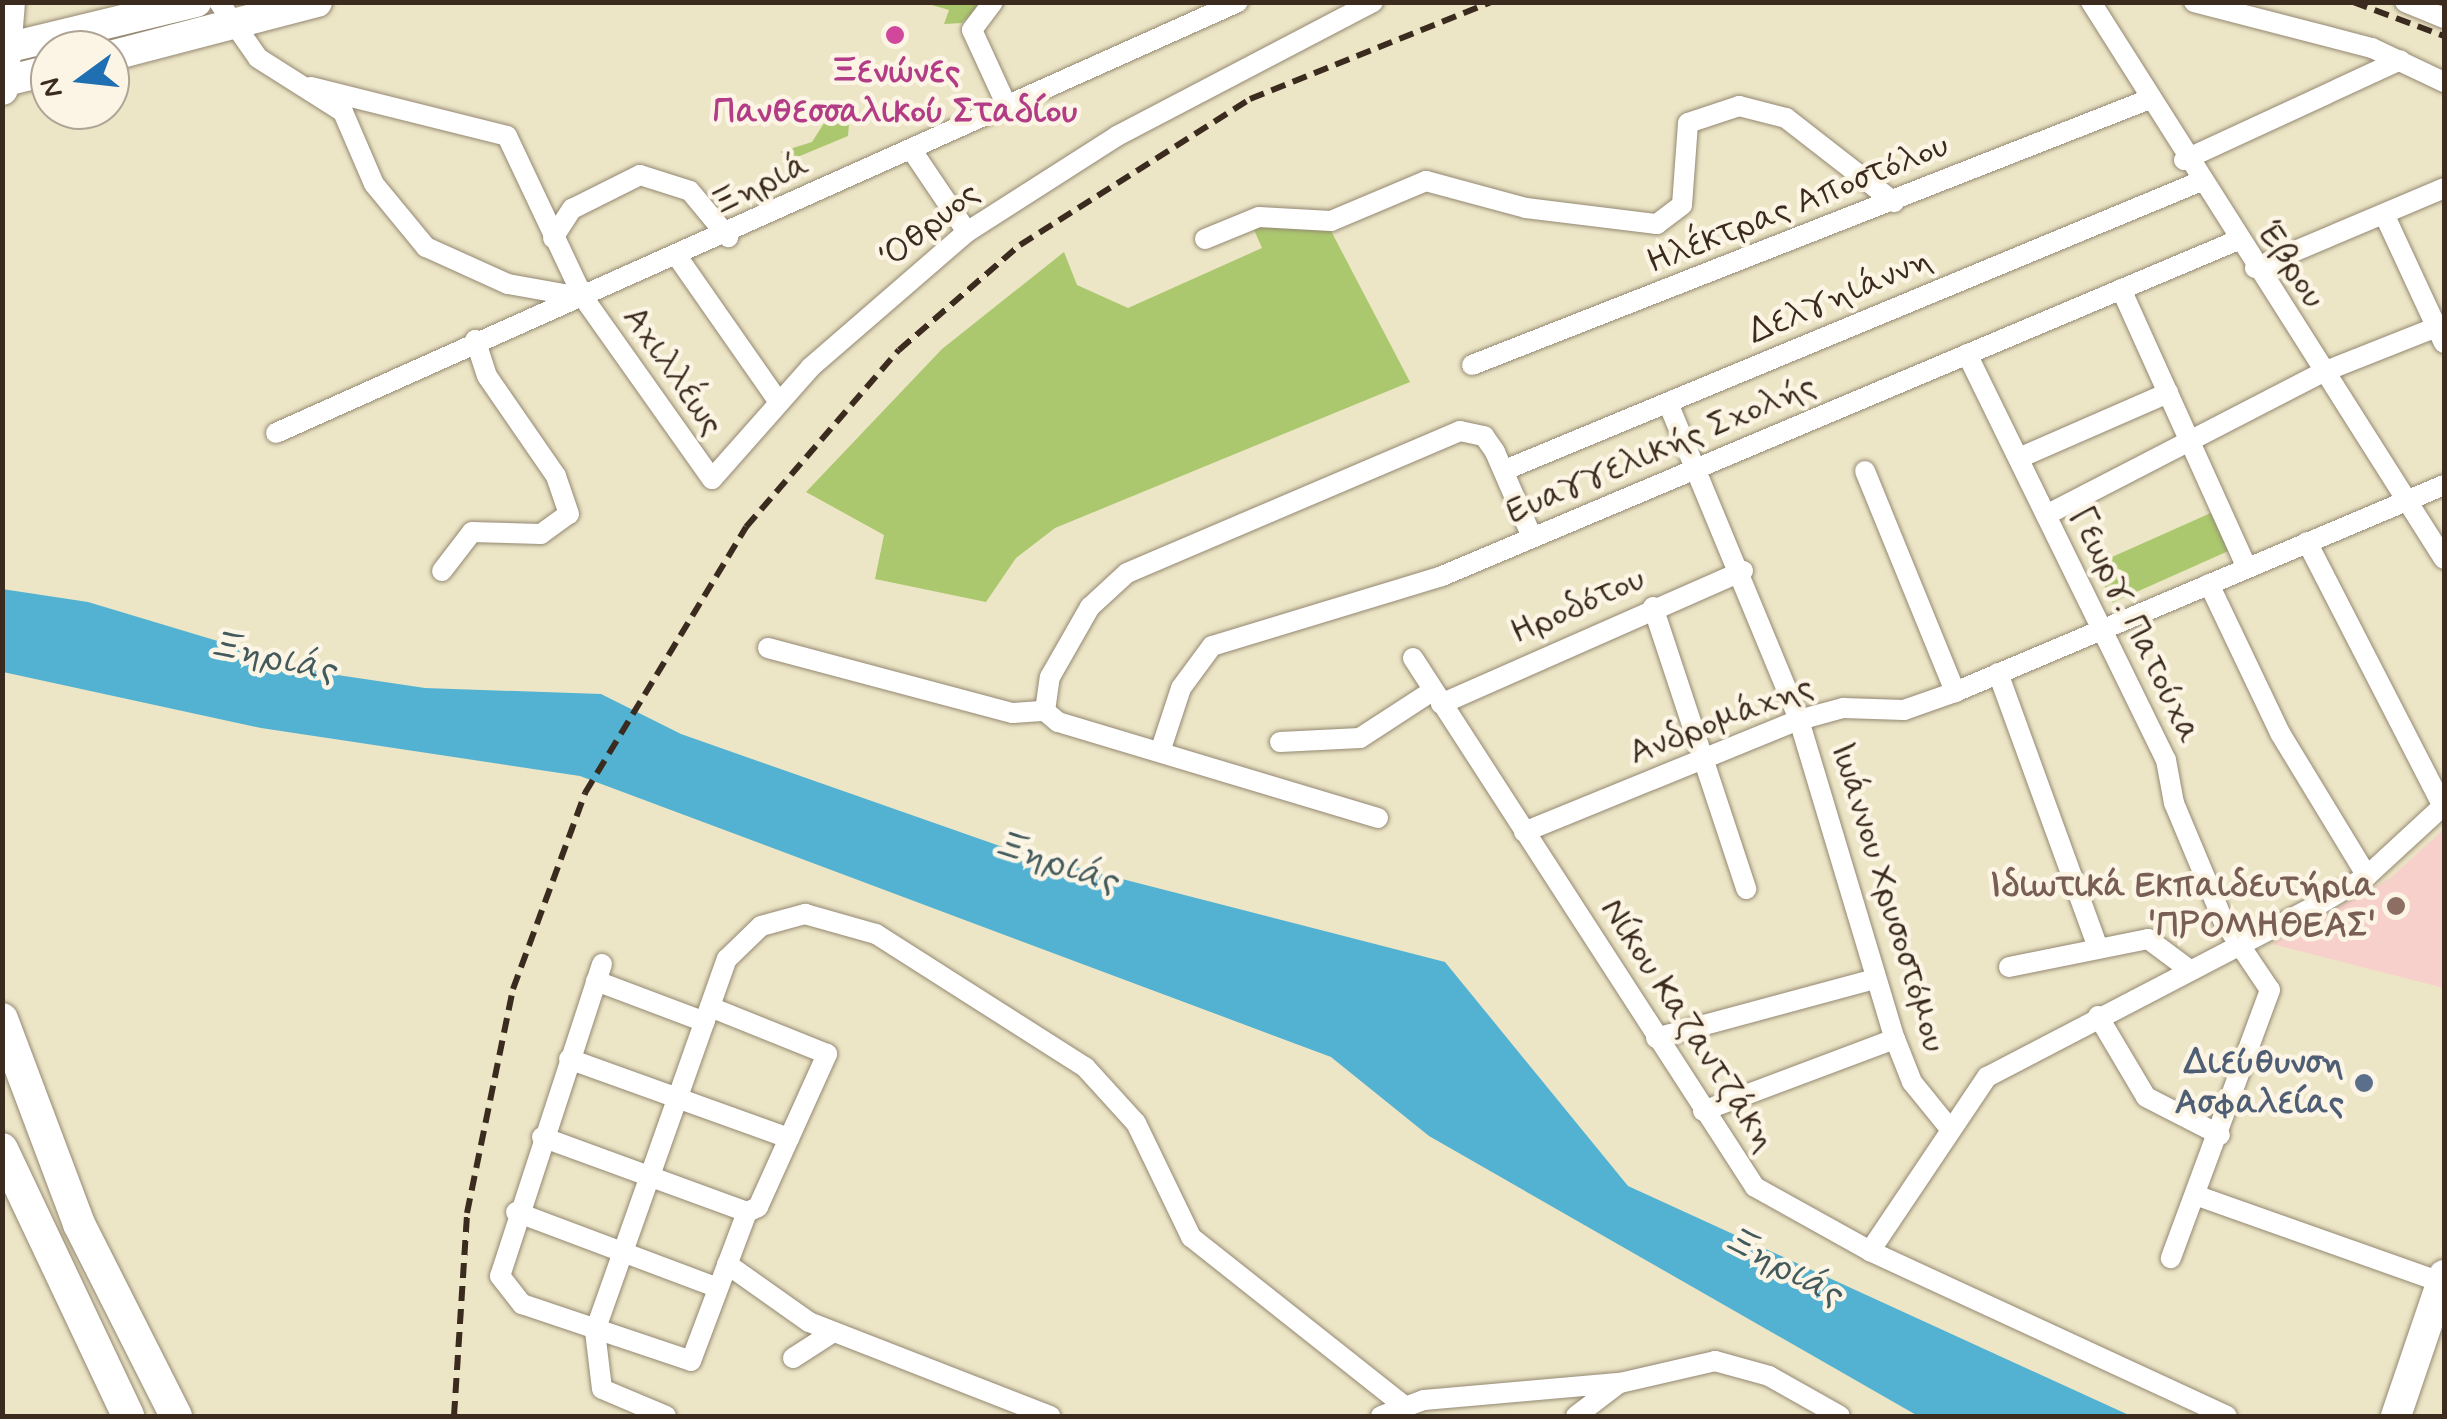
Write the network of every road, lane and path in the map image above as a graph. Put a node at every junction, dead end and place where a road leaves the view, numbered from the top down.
1 (9, 2) edge
2 (196, 2) edge
3 (318, 2) edge
4 (993, 2) edge
5 (1238, 2) edge
6 (1373, 2) edge
7 (2091, 2) edge
8 (2194, 2) edge
9 (2405, 2) edge
10 (226, 15) edge
11 (2444, 18) edge
12 (5, 49) edge
13 (130, 49) edge
14 (2400, 60) junction
15 (30, 76) edge
16 (2444, 82) edge
17 (3, 84) edge
18 (311, 87) junction
19 (2146, 100) junction
20 (1007, 106) junction
21 (912, 149) junction
22 (2184, 160) junction
23 (2200, 182) junction
24 (2444, 188) edge
25 (1894, 202) junction
26 (2384, 214) junction
27 (967, 232) junction
28 (728, 237) junction
29 (552, 238) junction
30 (1205, 239) dead end
31 (2236, 241) junction
32 (679, 259) junction
33 (2254, 268) junction
34 (2121, 289) junction
35 (583, 297) junction
36 (2443, 331) edge
37 (475, 340) junction
38 (1967, 354) junction
39 (1472, 365) dead end
40 (2323, 372) junction
41 (2168, 394) junction
42 (778, 401) junction
43 (1668, 403) junction
44 (276, 433) dead end
45 (2192, 448) junction
46 (2019, 458) junction
47 (1505, 470) junction
48 (1699, 470) junction
49 (1865, 471) dead end
50 (712, 478) joint
51 (2444, 485) edge
52 (2407, 500) junction
53 (2046, 516) junction
54 (1532, 537) junction
55 (2308, 542) junction
56 (2444, 559) edge
57 (2247, 568) junction
58 (442, 571) dead end
59 (1743, 571) junction
60 (2209, 584) junction
61 (1653, 608) junction
62 (2104, 630) junction
63 (768, 648) dead end
64 (1413, 658) dead end
65 (1998, 673) junction
66 (1955, 692) junction
67 (1436, 698) junction
68 (1045, 711) junction
69 (1799, 720) junction
70 (1280, 742) dead end
71 (1160, 752) junction
72 (1705, 755) junction
73 (2444, 806) edge
74 (1378, 818) dead end
75 (1524, 832) junction
76 (2367, 876) junction
77 (1746, 889) dead end
78 (2238, 947) junction
79 (2098, 948) junction
80 (2009, 967) dead end
81 (2187, 968) junction
82 (1875, 979) junction
83 (708, 1014) junction
84 (2098, 1016) junction
85 (2, 1019) edge
86 (1656, 1038) junction
87 (1895, 1039) junction
88 (569, 1059) junction
89 (681, 1099) junction
90 (1703, 1111) junction
91 (1947, 1125) junction
92 (2220, 1135) junction
93 (542, 1137) junction
94 (789, 1138) junction
95 (2, 1149) edge
96 (652, 1176) junction
97 (2195, 1195) junction
98 (516, 1212) junction
99 (746, 1212) junction
100 (1870, 1251) junction
101 (624, 1254) junction
102 (2171, 1258) dead end
103 (727, 1264) junction
104 (2444, 1281) edge
105 (718, 1288) junction
106 (595, 1331) junction
107 (832, 1333) junction
108 (793, 1358) dead end
109 (1620, 1383) junction
110 (1403, 1405) junction
111 (128, 1416) edge
112 (176, 1416) edge
113 (666, 1416) edge
114 (1050, 1416) edge
115 (1382, 1416) edge
116 (1576, 1416) edge
117 (1840, 1416) edge
118 (2227, 1416) edge
119 (2396, 1416) edge

1 - 12 main road
2 - 12 main road
3 - 10 main road
4 - 20 street
5 - 20 street, Ξηριά
6 - 27 street, Όθρυος
7 - 19 street, Έβρου
8 - 14 street
9 - 11 street
10 - 13 main road
10 - 18 street
12 - 17 main road
14 - 16 street
14 - 22 street
15 - 17 main road
18 - 29 street, Αχιλλέως
18 - 35 street
19 - 22 street, Έβρου
19 - 25 street, Ηλέκτρας Αποστόλου
20 - 21 street, Ξηριά
21 - 27 street
21 - 28 street, Ξηριά
22 - 23 street, Έβρου
23 - 31 street, Έβρου
23 - 43 street, Δελγηιάννη
24 - 26 street
25 - 30 street
25 - 39 street, Ηλέκτρας Αποστόλου
26 - 33 street
26 - 36 street
27 - 42 street, Όθρυος
28 - 29 street
28 - 32 street, Ξηριά
29 - 35 street, Αχιλλέως
31 - 33 street, Έβρου
31 - 34 street, Ευαγγελικής Σχολής
32 - 35 street, Ξηριά
32 - 42 street
33 - 40 street, Έβρου
34 - 38 street, Ευαγγελικής Σχολής
34 - 41 street
35 - 37 street, Ξηριά
35 - 50 street, Αχιλλέως
36 - 40 street
37 - 44 street, Ξηριά
37 - 58 street
38 - 46 street, Γεωργ. Πατούχα
38 - 48 street, Ευαγγελικής Σχολής
40 - 45 street
40 - 52 street, Έβρου
41 - 45 street
41 - 46 street
42 - 50 street, Όθρυος
43 - 47 street, Δελγηιάννη
43 - 48 street, Ιωάννου Χρυσοστόμου
45 - 53 street
45 - 57 street
46 - 53 street, Γεωργ. Πατούχα
47 - 54 street
47 - 68 street
48 - 54 street, Ευαγγελικής Σχολής
48 - 59 street, Ιωάννου Χρυσοστόμου
49 - 66 street
51 - 52 street, Ανδρομάχης
52 - 55 street, Ανδρομάχης
52 - 56 street, Έβρου
53 - 62 street, Γεωργ. Πατούχα
54 - 71 street, Ευαγγελικής Σχολής
55 - 57 street, Ανδρομάχης
55 - 73 street
57 - 60 street, Ανδρομάχης
59 - 61 street, Ηροδότου
59 - 69 street, Ιωάννου Χρυσοστόμου
60 - 62 street, Ανδρομάχης
60 - 76 street
61 - 67 street, Ηροδότου
61 - 72 street
62 - 65 street, Ανδρομάχης
62 - 78 street, Γεωργ. Πατούχα
63 - 68 street
64 - 67 street, Νίκου Καζαντζάκη
65 - 66 street, Ανδρομάχης
65 - 79 street
66 - 69 street, Ανδρομάχης
67 - 70 street, Ηροδότου
67 - 75 street, Νίκου Καζαντζάκη
68 - 71 street
69 - 72 street, Ανδρομάχης
69 - 82 street, Ιωάννου Χρυσοστόμου
71 - 74 street
72 - 75 street, Ανδρομάχης
72 - 77 street
73 - 76 street
75 - 86 street, Νίκου Καζαντζάκη
76 - 78 street
78 - 81 street
78 - 92 street, Γεωργ. Πατούχα
79 - 80 street
79 - 81 street
81 - 84 street
82 - 86 street
82 - 87 street, Ιωάννου Χρυσοστόμου
83 - 88 street
83 - 89 street
83 - 94 street
83 - 110 street
84 - 91 street
84 - 92 street
85 - 112 main road
86 - 90 street, Νίκου Καζαντζάκη
87 - 90 street
87 - 91 street, Ιωάννου Χρυσοστόμου
88 - 89 street
88 - 93 street
89 - 94 street
89 - 96 street
90 - 100 street, Νίκου Καζαντζάκη
91 - 100 street
92 - 97 street, Γεωργ. Πατούχα
93 - 96 street
93 - 98 street
94 - 99 street
95 - 111 main road
96 - 99 street
96 - 101 street
97 - 102 street, Γεωργ. Πατούχα
97 - 104 street
98 - 101 street
98 - 106 street
99 - 103 street
100 - 118 street, Νίκου Καζαντζάκη
101 - 105 street
101 - 106 street
103 - 105 street
103 - 107 street
104 - 119 main road
105 - 106 street
106 - 113 street
107 - 108 street
107 - 114 street
109 - 110 street
109 - 116 street
109 - 117 street
110 - 115 street

